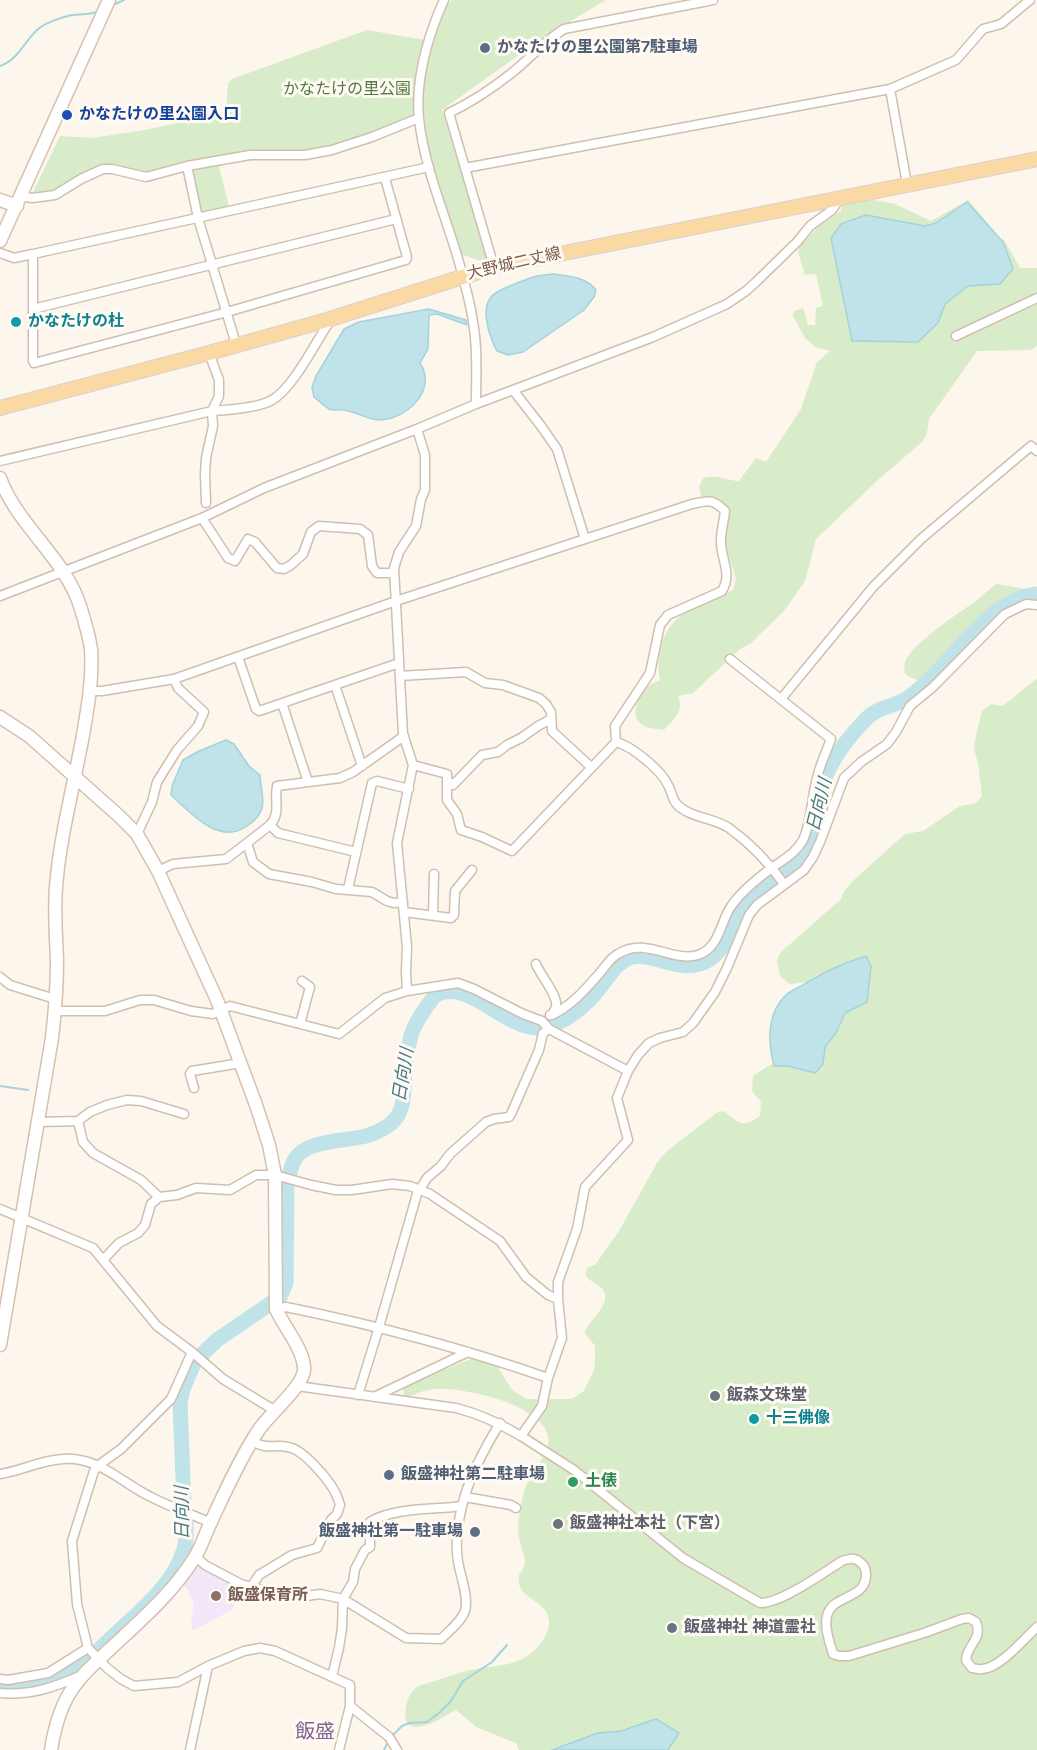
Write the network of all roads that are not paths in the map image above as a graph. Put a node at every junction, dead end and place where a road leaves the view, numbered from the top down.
1 (109, 0) edge
2 (444, 0) edge
3 (713, 0) edge
4 (1030, 0) edge
5 (890, 88) junction
6 (419, 118) junction
7 (1037, 159) edge
8 (187, 166) junction
9 (429, 167) junction
10 (465, 168) junction
11 (384, 178) junction
12 (907, 184) junction
13 (840, 197) junction
14 (0, 200) edge
15 (19, 201) junction
16 (198, 218) junction
17 (396, 219) junction
18 (0, 241) edge
19 (0, 253) edge
20 (33, 254) junction
21 (213, 265) junction
22 (494, 267) junction
23 (463, 275) junction
24 (1037, 298) edge
25 (33, 309) junction
26 (227, 312) junction
27 (327, 320) junction
28 (956, 336) dead end
29 (236, 345) junction
30 (209, 353) junction
31 (513, 390) junction
32 (476, 404) junction
33 (0, 408) edge
34 (212, 411) junction
35 (417, 429) junction
36 (1037, 451) edge
37 (0, 461) edge
38 (0, 478) edge
39 (206, 503) dead end
40 (202, 518) junction
41 (585, 539) junction
42 (63, 570) junction
43 (394, 573) junction
44 (0, 596) edge
45 (396, 601) junction
46 (1037, 605) edge
47 (238, 657) junction
48 (730, 659) dead end
49 (399, 663) junction
50 (400, 676) junction
51 (174, 679) junction
52 (335, 685) junction
53 (90, 691) junction
54 (781, 699) junction
55 (282, 703) junction
56 (0, 717) edge
57 (551, 719) junction
58 (404, 736) junction
59 (616, 742) junction
60 (413, 765) junction
61 (362, 766) junction
62 (591, 767) junction
63 (75, 777) junction
64 (447, 780) junction
65 (308, 782) junction
66 (409, 789) junction
67 (270, 825) junction
68 (137, 834) junction
69 (247, 843) junction
70 (356, 852) junction
71 (772, 867) junction
72 (472, 870) dead end
73 (158, 871) junction
74 (434, 874) dead end
75 (784, 884) junction
76 (348, 889) junction
77 (404, 907) junction
78 (433, 915) junction
79 (536, 964) dead end
80 (0, 978) edge
81 (302, 981) dead end
82 (407, 991) junction
83 (55, 1005) junction
84 (221, 1010) junction
85 (552, 1015) junction
86 (542, 1021) junction
87 (300, 1024) junction
88 (549, 1029) junction
89 (241, 1063) junction
90 (628, 1071) junction
91 (194, 1089) dead end
92 (184, 1114) dead end
93 (78, 1121) junction
94 (38, 1122) junction
95 (279, 1176) junction
96 (420, 1191) junction
97 (159, 1197) junction
98 (0, 1209) edge
99 (21, 1218) junction
100 (103, 1260) junction
101 (558, 1299) junction
102 (276, 1307) junction
103 (379, 1327) junction
104 (0, 1345) edge
105 (192, 1352) junction
106 (468, 1352) junction
107 (548, 1378) junction
108 (297, 1386) junction
109 (358, 1395) junction
110 (374, 1398) junction
111 (274, 1410) junction
112 (500, 1423) junction
113 (521, 1436) junction
114 (252, 1441) junction
115 (99, 1465) junction
116 (0, 1474) edge
117 (464, 1501) junction
118 (516, 1508) dead end
119 (211, 1522) junction
120 (195, 1556) junction
121 (251, 1587) junction
122 (343, 1599) junction
123 (1037, 1627) edge
124 (88, 1648) junction
125 (99, 1659) junction
126 (208, 1666) junction
127 (82, 1675) junction
128 (332, 1676) junction
129 (0, 1679) edge
130 (0, 1694) edge
131 (350, 1706) junction
132 (51, 1750) edge
133 (190, 1750) edge
134 (339, 1750) edge
135 (397, 1750) edge

1 - 15 street
2 - 6 street
3 - 10 street
4 - 5 street
5 - 10 street
5 - 12 street
6 - 8 street
6 - 9 street
7 - 12 main road, 大野城二丈線
8 - 15 street
8 - 16 street
9 - 11 street
9 - 23 street
10 - 22 street
11 - 16 street
11 - 17 street
12 - 13 main road, 大野城二丈線
13 - 22 main road, 大野城二丈線
13 - 31 street
14 - 15 street
15 - 18 street
16 - 20 street
16 - 21 street
17 - 21 street
17 - 26 street
19 - 20 street
20 - 25 street
21 - 25 street
21 - 26 street
22 - 23 main road, 大野城二丈線
23 - 27 main road, 大野城二丈線
23 - 32 street
24 - 28 street
25 - 26 street
26 - 29 street
27 - 29 main road, 大野城二丈線
27 - 34 street
29 - 30 main road, 大野城二丈線
30 - 33 main road, 大野城二丈線
30 - 34 street
31 - 32 street
31 - 41 street
32 - 35 street
34 - 37 street
34 - 39 street
35 - 40 street
35 - 43 street
36 - 54 street
38 - 42 street
40 - 42 street
40 - 43 street
41 - 45 street
41 - 59 street
42 - 44 street
42 - 53 street
43 - 45 street
45 - 47 street
45 - 49 street
46 - 75 street
47 - 51 street
47 - 55 street
48 - 54 street
49 - 50 street
49 - 52 street
50 - 57 street
50 - 58 street
51 - 53 street
51 - 68 street
52 - 55 street
52 - 61 street
53 - 63 street
54 - 71 street
55 - 65 street
56 - 63 street
57 - 62 street
57 - 64 street
58 - 60 street
58 - 61 street
59 - 62 street
59 - 71 street
60 - 64 street
60 - 66 street
61 - 65 street
62 - 64 street
63 - 68 street
63 - 83 street
65 - 67 street
66 - 70 street
66 - 77 street
67 - 69 street
67 - 70 street
68 - 73 street
69 - 73 street
69 - 76 street
70 - 76 street
71 - 75 street
71 - 85 street
72 - 78 street
73 - 84 street
74 - 78 street
75 - 90 street
76 - 77 street
77 - 78 street
77 - 82 street
79 - 85 street
80 - 83 street
81 - 87 street
82 - 86 street
82 - 87 street
83 - 84 street
83 - 94 street
84 - 87 street
84 - 89 street
85 - 86 street
86 - 88 street
88 - 90 street
88 - 96 street
89 - 91 street
89 - 95 street
90 - 101 street
92 - 93 street
93 - 94 street
93 - 97 street
94 - 99 street
95 - 96 street
95 - 97 street
95 - 102 street
96 - 101 street
96 - 103 street
97 - 100 street
98 - 99 street
99 - 100 street
99 - 104 street
100 - 105 street
101 - 107 street
102 - 103 street
102 - 108 street
103 - 106 street
103 - 109 street
105 - 111 street
105 - 115 street
106 - 107 street
106 - 110 street
107 - 113 street
108 - 109 street
108 - 111 street
109 - 110 street
110 - 112 street
111 - 114 street
112 - 113 street
112 - 117 street
113 - 123 street
114 - 119 street
114 - 121 street
115 - 116 street
115 - 119 street
115 - 124 street
117 - 118 street
117 - 122 street
117 - 122 street
119 - 120 street
120 - 121 street
120 - 125 street
121 - 122 street
122 - 128 street
124 - 125 street
124 - 129 street
125 - 126 street
125 - 127 street
126 - 128 street
126 - 133 street
127 - 130 street
127 - 132 street
128 - 131 street
131 - 134 street
131 - 135 street

